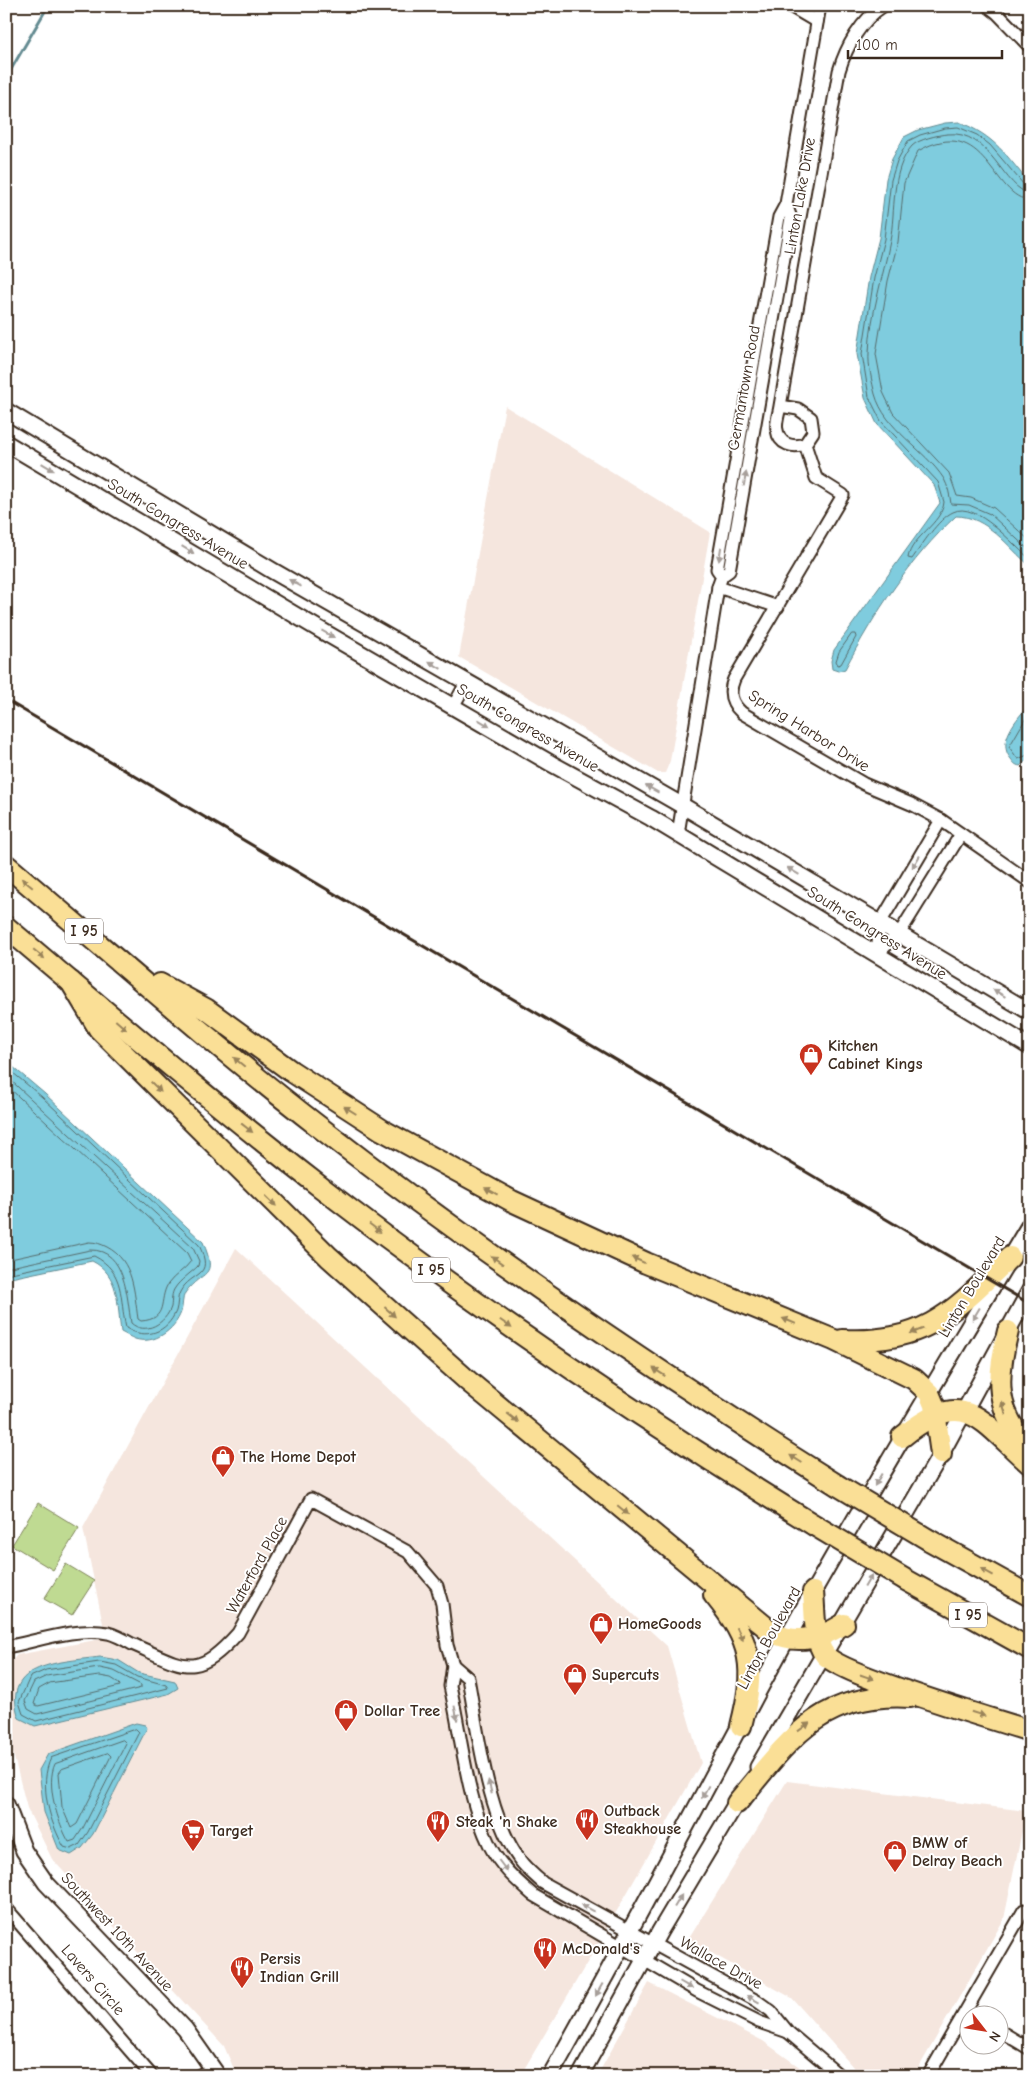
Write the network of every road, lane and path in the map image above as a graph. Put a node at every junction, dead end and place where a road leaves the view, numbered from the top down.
1 (790, 6) edge
2 (820, 6) edge
3 (883, 6) edge
4 (988, 6) edge
5 (817, 22) junction
6 (1030, 47) edge
7 (786, 204) junction
8 (775, 236) junction
9 (769, 339) junction
10 (780, 406) junction
11 (6, 411) edge
12 (6, 443) edge
13 (805, 444) junction
14 (729, 496) junction
15 (733, 544) junction
16 (722, 576) junction
17 (718, 587) junction
18 (778, 606) junction
19 (466, 683) junction
20 (454, 705) junction
21 (683, 806) junction
22 (940, 820) junction
23 (678, 834) junction
24 (961, 834) junction
25 (6, 865) edge
26 (1030, 882) edge
27 (880, 923) junction
28 (6, 927) edge
29 (899, 934) junction
30 (877, 954) junction
31 (119, 961) junction
32 (71, 982) junction
33 (1030, 1012) edge
34 (1030, 1047) edge
35 (1030, 1224) edge
36 (1010, 1257) junction
37 (1030, 1290) edge
38 (1008, 1330) junction
39 (834, 1340) junction
40 (929, 1392) junction
41 (965, 1412) junction
42 (936, 1414) junction
43 (902, 1437) junction
44 (1030, 1448) edge
45 (941, 1454) junction
46 (1030, 1464) edge
47 (691, 1566) junction
48 (814, 1592) junction
49 (1030, 1596) edge
50 (844, 1624) joint
51 (788, 1638) junction
52 (821, 1646) junction
53 (6, 1647) edge
54 (1030, 1649) edge
55 (453, 1665) junction
56 (932, 1699) junction
57 (741, 1726) junction
58 (1030, 1731) edge
59 (737, 1803) junction
60 (6, 1804) edge
61 (6, 1908) edge
62 (1024, 1910) dead end
63 (631, 1930) junction
64 (653, 1943) junction
65 (622, 1947) junction
66 (645, 1960) junction
67 (974, 2004) edge
68 (958, 2030) edge
69 (788, 2032) junction
70 (1008, 2036) edge
71 (1030, 2049) edge
72 (216, 2072) edge
73 (152, 2076) edge
74 (198, 2076) edge
75 (550, 2076) edge
76 (580, 2076) edge
77 (840, 2076) edge
78 (928, 2076) edge

1 - 5 street
2 - 5 street, Germantown Road
3 - 10 street, Linton Lake Drive
4 - 6 street
5 - 7 street, Germantown Road
7 - 8 street, Germantown Road
7 - 9 street, Germantown Road
8 - 9 street
8 - 14 street, Germantown Road
15 -> 9 street, Germantown Road
10 - 13 street, Linton Lake Drive
10 - 13 street
19 -> 11 main road, South Congress Avenue
12 -> 20 main road, South Congress Avenue
13 - 18 street, Spring Harbor Drive
14 - 15 street
14 -> 16 street, Germantown Road
15 - 16 street, Germantown Road
16 - 17 street, Germantown Road
17 - 18 street
17 - 21 street, Germantown Road
18 - 22 street, Spring Harbor Drive
19 - 20 street
21 -> 19 main road, South Congress Avenue
20 -> 23 main road, South Congress Avenue
21 - 23 street, Germantown Road
27 -> 21 main road, South Congress Avenue
22 - 24 street, Spring Harbor Drive
22 -> 27 street
23 - 30 main road, South Congress Avenue
24 - 26 street, Spring Harbor Drive
24 - 29 street
31 -> 25 highway, I 95
27 - 29 main road, South Congress Avenue
27 - 30 street
28 -> 32 highway, I 95
29 - 30 street
33 -> 29 main road, South Congress Avenue
30 - 34 main road, South Congress Avenue
39 -> 31 highway
49 -> 31 highway, I 95, bridge
32 -> 47 highway
32 -> 54 highway, I 95, bridge
35 - 36 main road, Linton Boulevard
36 -> 39 highway
36 -> 40 main road, Linton Boulevard
37 - 38 main road
38 - 41 main road
44 -> 38 highway
39 - 40 highway
40 - 42 highway
40 - 43 main road, Linton Boulevard
41 - 42 highway
41 - 45 main road
41 - 46 highway
42 - 43 highway
42 - 45 highway
43 -> 48 main road, Linton Boulevard
50 -> 45 main road
47 - 51 highway
47 -> 57 highway
48 - 51 main road, Linton Boulevard
48 - 52 highway
50 - 52 highway
51 - 52 highway
51 - 57 main road, Linton Boulevard
52 -> 56 highway
52 - 59 main road
53 - 55 street, Waterford Place
63 -> 55 street, Waterford Place
55 -> 65 street, Waterford Place
56 -> 58 highway
59 -> 56 highway
57 -> 63 main road, Linton Boulevard
64 -> 59 main road
60 - 72 main road, Southwest 10th Avenue
61 - 73 street, Lavers Circle
62 - 67 street
63 - 64 street, Wallace Drive
63 - 65 main road, Linton Boulevard
64 - 66 main road
69 -> 64 street, Wallace Drive
65 - 66 street, Wallace Drive
65 -> 75 main road, Linton Boulevard
66 -> 69 street, Wallace Drive
66 - 76 main road
68 - 78 street
69 - 77 street, Wallace Drive
70 - 71 street
72 - 74 street

